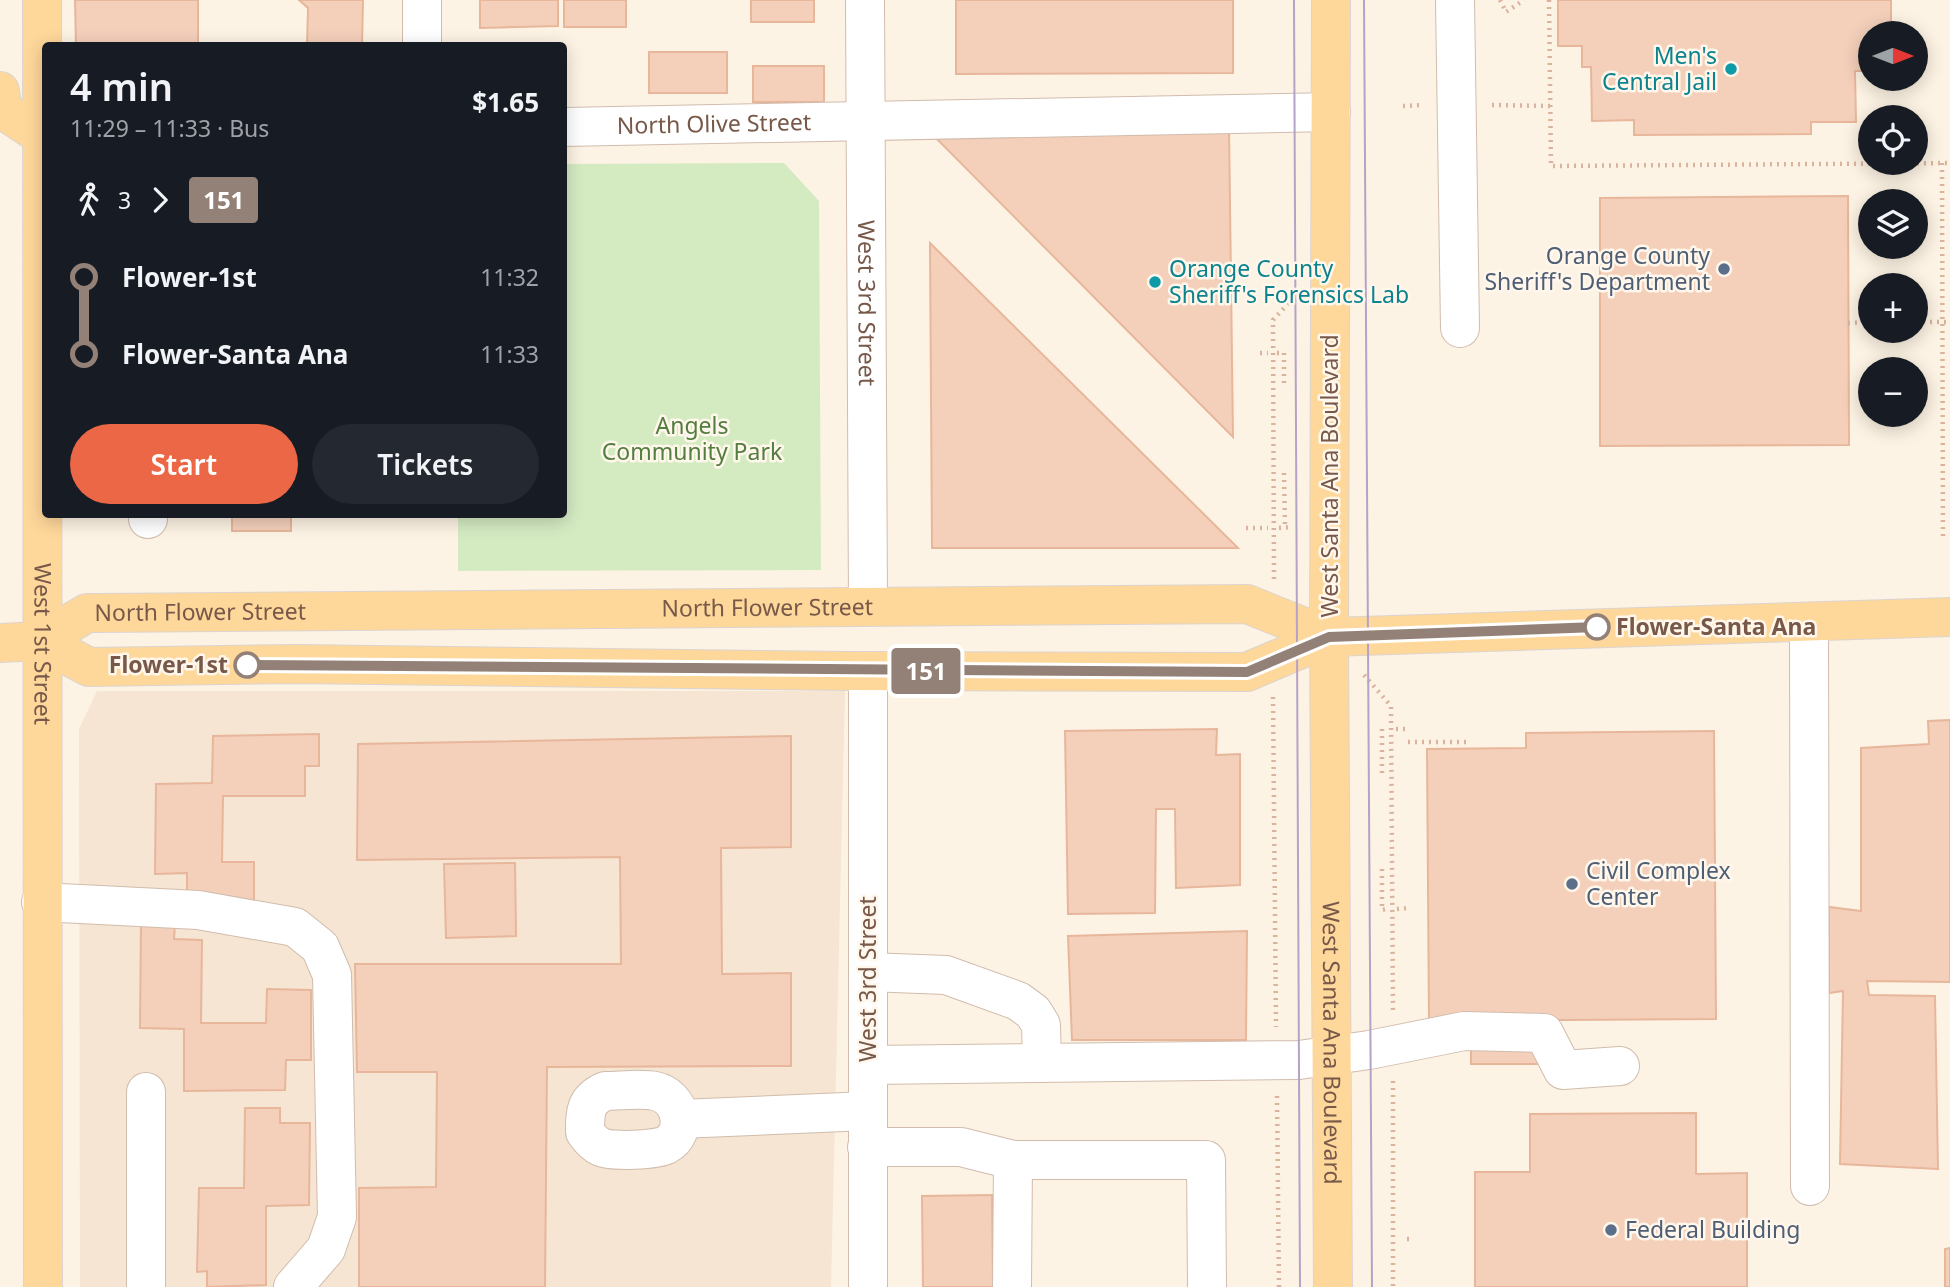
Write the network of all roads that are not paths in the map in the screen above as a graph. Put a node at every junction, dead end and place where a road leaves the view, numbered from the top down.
1 (42, 0) edge
2 (422, 0) edge
3 (865, 0) edge
4 (1331, 0) edge
5 (1455, 0) edge
6 (43, 42) edge
7 (422, 42) edge
8 (0, 91) edge
9 (1331, 112) junction
10 (866, 120) junction
11 (567, 127) edge
12 (42, 135) edge
13 (1461, 328) dead end
14 (42, 388) edge
15 (868, 606) junction
16 (1950, 617) edge
17 (1809, 622) junction
18 (1329, 637) junction
19 (40, 641) junction
20 (0, 643) edge
21 (868, 671) junction
22 (41, 902) junction
23 (868, 972) junction
24 (1333, 1056) junction
25 (1042, 1063) junction
26 (868, 1065) junction
27 (1620, 1066) dead end
28 (146, 1092) dead end
29 (680, 1119) dead end
30 (867, 1129) junction
31 (1013, 1160) junction
32 (1810, 1186) dead end
33 (43, 1287) edge
34 (146, 1287) edge
35 (293, 1287) edge
36 (868, 1287) edge
37 (1012, 1287) edge
38 (1207, 1287) edge
39 (1334, 1287) edge

1 - 6 main road, West 1st Street
2 - 7 street
3 - 10 street, West 3rd Street
4 - 9 main road, West Santa Ana Boulevard
5 - 13 street
8 - 12 main road
9 - 10 street, North Olive Street
9 - 18 main road, West Santa Ana Boulevard
10 - 11 street, North Olive Street
10 - 15 street, West 3rd Street
14 - 19 main road, West 1st Street
15 - 18 main road, North Flower Street
15 - 19 main road, North Flower Street
16 - 17 main road, North Flower Street
17 - 18 main road, North Flower Street
17 - 32 street
18 - 21 main road, North Flower Street
18 - 24 main road, West Santa Ana Boulevard
19 - 20 main road
19 - 21 main road, North Flower Street
19 - 22 main road, West 1st Street
21 - 23 street, West 3rd Street
22 - 33 main road, West 1st Street
22 - 35 street
23 - 25 street
23 - 26 street, West 3rd Street
24 - 25 street
24 - 27 street
24 - 39 main road, West Santa Ana Boulevard
25 - 26 street
26 - 30 street, West 3rd Street
28 - 34 street
29 - 30 street
30 - 31 street
30 - 36 street, West 3rd Street
31 - 37 street
31 - 38 street

